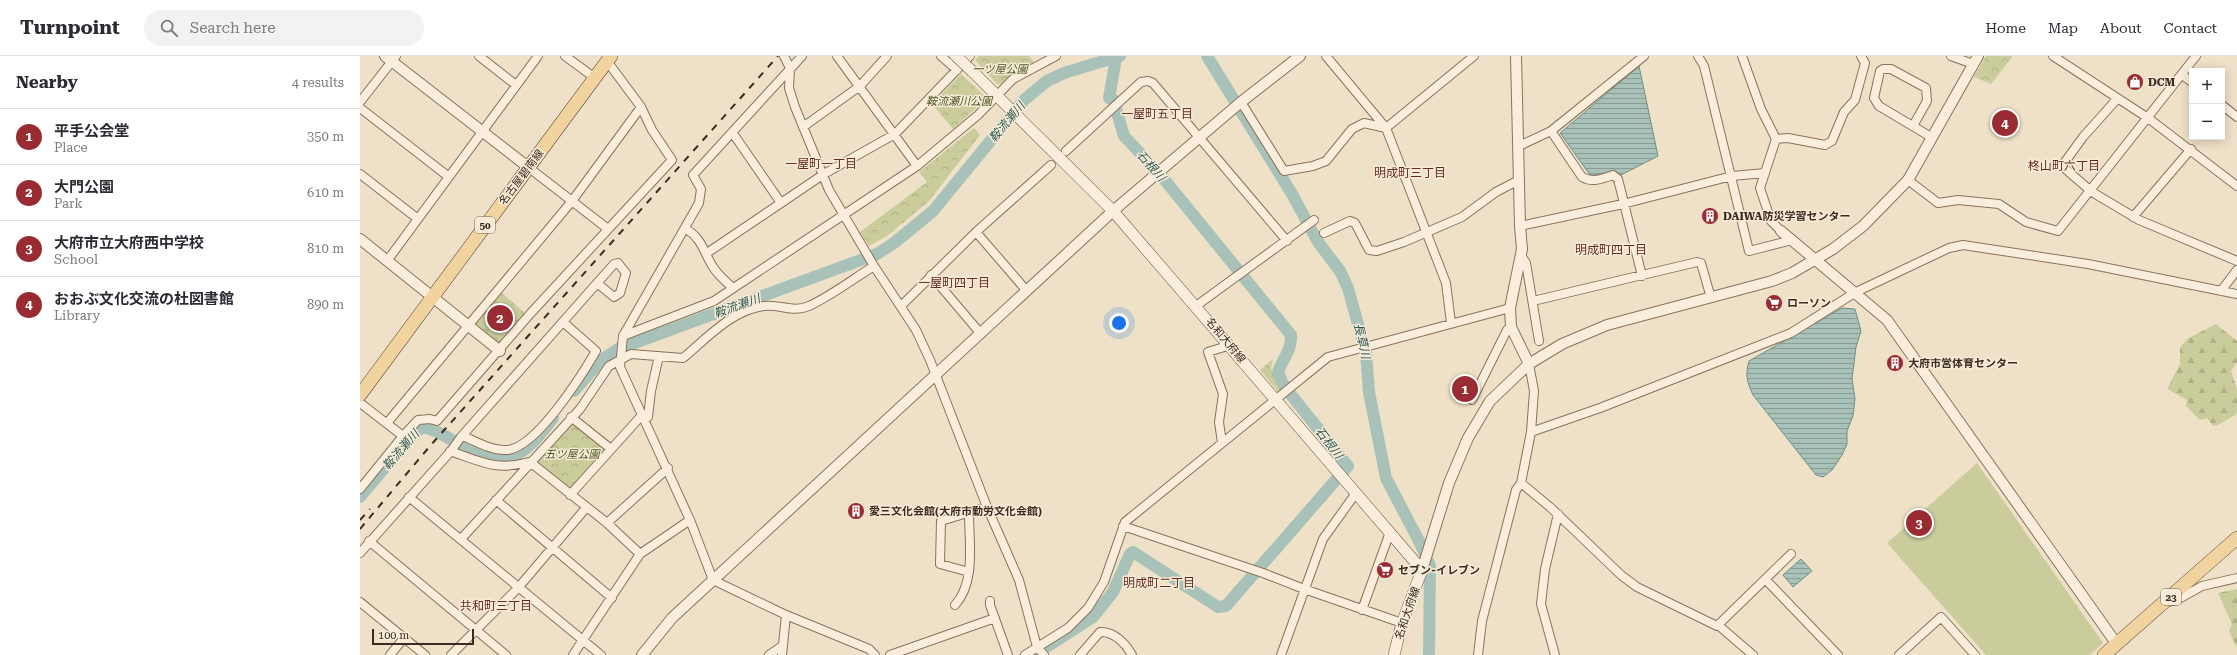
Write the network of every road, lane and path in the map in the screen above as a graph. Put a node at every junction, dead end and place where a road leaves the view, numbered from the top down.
1 (479, 56) edge
2 (538, 56) edge
3 (566, 56) edge
4 (784, 56) edge
5 (802, 56) edge
6 (837, 56) edge
7 (887, 56) edge
8 (941, 56) edge
9 (956, 56) edge
10 (970, 56) edge
11 (1056, 56) edge
12 (1300, 56) edge
13 (1326, 56) edge
14 (1474, 56) edge
15 (1516, 56) edge
16 (1644, 56) edge
17 (1698, 56) edge
18 (1742, 56) edge
19 (1861, 56) edge
20 (1952, 56) edge
21 (2053, 56) edge
22 (2196, 56) edge
23 (391, 58) edge
24 (609, 59) edge
25 (1976, 60) edge
26 (790, 68) junction
27 (957, 70) junction
28 (2182, 75) junction
29 (595, 78) junction
30 (2189, 80) edge
31 (516, 85) junction
32 (860, 86) junction
33 (998, 96) junction
34 (2117, 99) junction
35 (360, 102) edge
36 (1238, 105) junction
37 (641, 107) junction
38 (2225, 107) edge
39 (360, 108) edge
40 (2237, 117) edge
41 (2148, 118) junction
42 (1913, 126) junction
43 (803, 127) junction
44 (1386, 128) junction
45 (1551, 131) junction
46 (482, 132) junction
47 (732, 132) junction
48 (895, 134) junction
49 (1200, 137) junction
50 (1931, 137) junction
51 (1776, 139) junction
52 (1519, 146) junction
53 (2191, 149) junction
54 (1066, 151) dead end
55 (1051, 165) dead end
56 (917, 166) junction
57 (528, 167) junction
58 (1765, 173) junction
59 (360, 174) edge
60 (824, 174) junction
61 (1732, 176) junction
62 (449, 178) junction
63 (1519, 180) junction
64 (1908, 180) junction
65 (2237, 186) edge
66 (2091, 191) junction
67 (572, 201) junction
68 (781, 203) junction
69 (1623, 204) junction
70 (1113, 211) junction
71 (843, 215) junction
72 (2133, 217) junction
73 (418, 219) junction
74 (1314, 220) dead end
75 (1520, 226) junction
76 (608, 229) junction
77 (686, 229) junction
78 (1781, 231) joint
79 (976, 232) junction
80 (1425, 232) junction
81 (1324, 233) dead end
82 (360, 239) edge
83 (1792, 240) junction
84 (1287, 241) junction
85 (707, 253) junction
86 (1522, 257) junction
87 (1817, 260) junction
88 (387, 261) junction
89 (2237, 261) edge
90 (874, 266) junction
91 (2237, 270) edge
92 (931, 275) junction
93 (1642, 276) junction
94 (597, 283) dead end
95 (733, 288) junction
96 (1026, 290) junction
97 (2221, 291) junction
98 (1856, 292) junction
99 (2237, 294) edge
100 (432, 297) junction
101 (1711, 298) junction
102 (1533, 301) junction
103 (902, 306) junction
104 (1196, 306) junction
105 (1510, 308) junction
106 (563, 322) junction
107 (1451, 323) junction
108 (468, 326) junction
109 (1511, 326) junction
110 (981, 334) junction
111 (623, 337) junction
112 (1539, 341) dead end
113 (1228, 344) junction
114 (500, 351) junction
115 (659, 356) junction
116 (620, 359) junction
117 (1529, 364) junction
118 (935, 377) junction
119 (360, 395) edge
120 (1276, 399) junction
121 (1472, 400) dead end
122 (360, 403) edge
123 (571, 417) junction
124 (643, 418) junction
125 (387, 423) junction
126 (1530, 432) junction
127 (403, 436) junction
128 (462, 437) junction
129 (1222, 443) junction
130 (611, 449) junction
131 (451, 451) junction
132 (530, 462) junction
133 (668, 468) junction
134 (1520, 483) junction
135 (360, 489) edge
136 (1356, 493) junction
137 (570, 495) junction
138 (409, 497) junction
139 (496, 500) junction
140 (987, 507) junction
141 (586, 508) junction
142 (969, 514) junction
143 (1558, 514) junction
144 (690, 520) junction
145 (607, 523) junction
146 (1123, 526) junction
147 (1390, 532) junction
148 (2237, 538) edge
149 (461, 539) junction
150 (369, 542) junction
151 (552, 548) junction
152 (360, 553) edge
153 (640, 554) junction
154 (1791, 554) dead end
155 (1423, 567) junction
156 (969, 572) junction
157 (2237, 578) edge
158 (713, 580) junction
159 (1766, 580) junction
160 (518, 588) junction
161 (1304, 590) junction
162 (612, 598) junction
163 (990, 601) dead end
164 (360, 602) edge
165 (2167, 602) junction
166 (955, 605) dead end
167 (1362, 610) junction
168 (786, 615) junction
169 (995, 618) junction
170 (1402, 623) junction
171 (1718, 625) junction
172 (476, 630) junction
173 (404, 638) junction
174 (583, 640) junction
175 (2116, 643) junction
176 (782, 646) junction
177 (1041, 651) edge
178 (390, 655) edge
179 (425, 655) edge
180 (451, 655) edge
181 (506, 655) edge
182 (573, 655) edge
183 (601, 655) edge
184 (642, 655) edge
185 (769, 655) edge
186 (782, 655) edge
187 (875, 655) edge
188 (890, 655) edge
189 (1008, 655) edge
190 (1025, 655) edge
191 (1080, 655) edge
192 (1132, 655) edge
193 (1281, 655) edge
194 (1394, 655) edge
195 (1478, 655) edge
196 (1555, 655) edge
197 (1753, 655) edge
198 (1838, 655) edge
199 (1899, 655) edge
200 (1975, 655) edge
201 (2104, 655) edge

1 - 31 street
2 - 31 street
3 - 29 street
4 - 26 street
5 - 26 street
6 - 32 street
7 - 32 street
8 - 27 street
9 - 33 main road, 名和大府線, bridge
10 - 27 street
11 - 33 street
12 - 36 street
13 - 44 street
14 - 44 street
15 - 52 street
16 - 45 street
17 - 61 street
18 - 51 street
19 - 51 street
20 - 25 street
21 - 34 street
22 - 28 street
23 - 35 street
23 - 46 street
24 - 29 main road, 名古屋碧南線 / 50
24 - 37 street
25 - 50 street
26 - 43 street
26 - 47 street
27 - 48 street
28 - 30 street
28 - 41 street
29 - 57 main road, 名古屋碧南線 / 50
31 - 46 street
32 - 43 street
32 - 48 street
33 - 56 street
33 - 70 main road, 名和大府線
34 - 41 street
34 - 66 street
36 - 44 street
36 - 49 street
37 - 67 street
37 - 76 street
38 - 40 street
39 - 62 street
41 - 53 street
41 - 66 street
42 - 42 street
42 - 50 street
43 - 60 street
44 - 80 street
45 - 52 street
45 - 69 street
46 - 57 street
46 - 62 street
47 - 68 street
47 - 77 street
48 - 56 street
48 - 60 street
49 - 54 street
49 - 70 street
49 - 84 street
50 - 64 street
51 - 58 street
52 - 63 street
53 - 65 street
53 - 72 street
55 - 79 street
56 - 71 street
57 - 67 street
57 - 100 main road, 名古屋碧南線 / 50
58 - 61 street
58 - 78 street
59 - 73 street
60 - 68 street
60 - 71 street
61 - 69 street
61 - 83 street
62 - 73 street
63 - 75 street
63 - 80 street
64 - 66 street
64 - 87 street
66 - 72 street
67 - 76 street
67 - 108 street
68 - 85 street
69 - 75 street
69 - 93 street
70 - 96 street
70 - 104 main road, 名和大府線
71 - 90 street
71 - 95 street
72 - 89 street
73 - 88 street
74 - 84 street
75 - 86 street
76 - 114 street
77 - 85 street
77 - 111 street
78 - 83 street
79 - 92 street
79 - 96 street
80 - 81 street
80 - 107 street
82 - 88 street
83 - 87 street
84 - 104 street
85 - 95 street
86 - 102 street
86 - 105 street
87 - 98 street
87 - 101 street
88 - 100 street
90 - 103 street
90 - 115 street
91 - 97 street
92 - 103 street
92 - 110 street
93 - 101 street
93 - 102 street
94 - 106 street
95 - 111 street
96 - 110 street
97 - 98 street
97 - 99 street
98 - 126 street
98 - 175 street
100 - 108 street
100 - 119 main road, 名古屋碧南線 / 50
101 - 117 street
102 - 112 street
103 - 118 street
104 - 113 main road, 名和大府線
105 - 107 street
105 - 109 street
106 - 128 street
106 - 128 street
107 - 120 street
108 - 114 street
108 - 125 street
109 - 117 street
109 - 121 street
110 - 118 street
111 - 116 street
113 - 120 main road, 名和大府線
113 - 129 street
114 - 127 street
115 - 116 street
115 - 124 street
116 - 123 street
116 - 124 street
117 - 126 street
117 - 155 street
118 - 140 street
118 - 158 street
120 - 129 street
120 - 136 main road, 名和大府線
122 - 125 street
123 - 130 street
123 - 132 street
124 - 130 street
124 - 133 street
125 - 127 street
126 - 134 street
127 - 135 street
128 - 131 street
129 - 146 street
130 - 137 street
131 - 132 street
131 - 138 street
132 - 137 street
132 - 139 street
133 - 144 street
133 - 145 street
134 - 143 street
134 - 195 street
136 - 147 main road, 名和大府線
136 - 161 street
137 - 141 street
138 - 149 street
138 - 150 street
139 - 149 street
139 - 151 street
140 - 142 street
140 - 177 street
141 - 145 street
141 - 151 street
142 - 156 street
142 - 156 street
143 - 171 street
143 - 196 street
144 - 153 street
144 - 158 street
145 - 153 street
146 - 161 street
146 - 177 street
147 - 155 main road, 名和大府線
147 - 167 street
148 - 165 main road, 23
149 - 160 street
150 - 152 street
150 - 172 street
151 - 160 street
151 - 162 street
153 - 162 street
154 - 159 street
155 - 170 main road, 名和大府線
156 - 166 street
157 - 165 street
158 - 168 street
158 - 184 street
159 - 171 street
159 - 198 street
160 - 172 street
160 - 174 street
161 - 167 street
161 - 193 street
162 - 174 street
163 - 169 street
164 - 173 street
165 - 175 main road, 23
167 - 170 street
168 - 176 street
168 - 187 street
169 - 188 street
169 - 189 street
170 - 194 main road, 名和大府線
171 - 197 street
172 - 180 street
172 - 181 street
173 - 178 street
173 - 179 street
174 - 182 street
174 - 183 street
175 - 201 main road, 23
176 - 185 street
176 - 186 street
177 - 190 street
191 - 192 street
199 - 200 street

